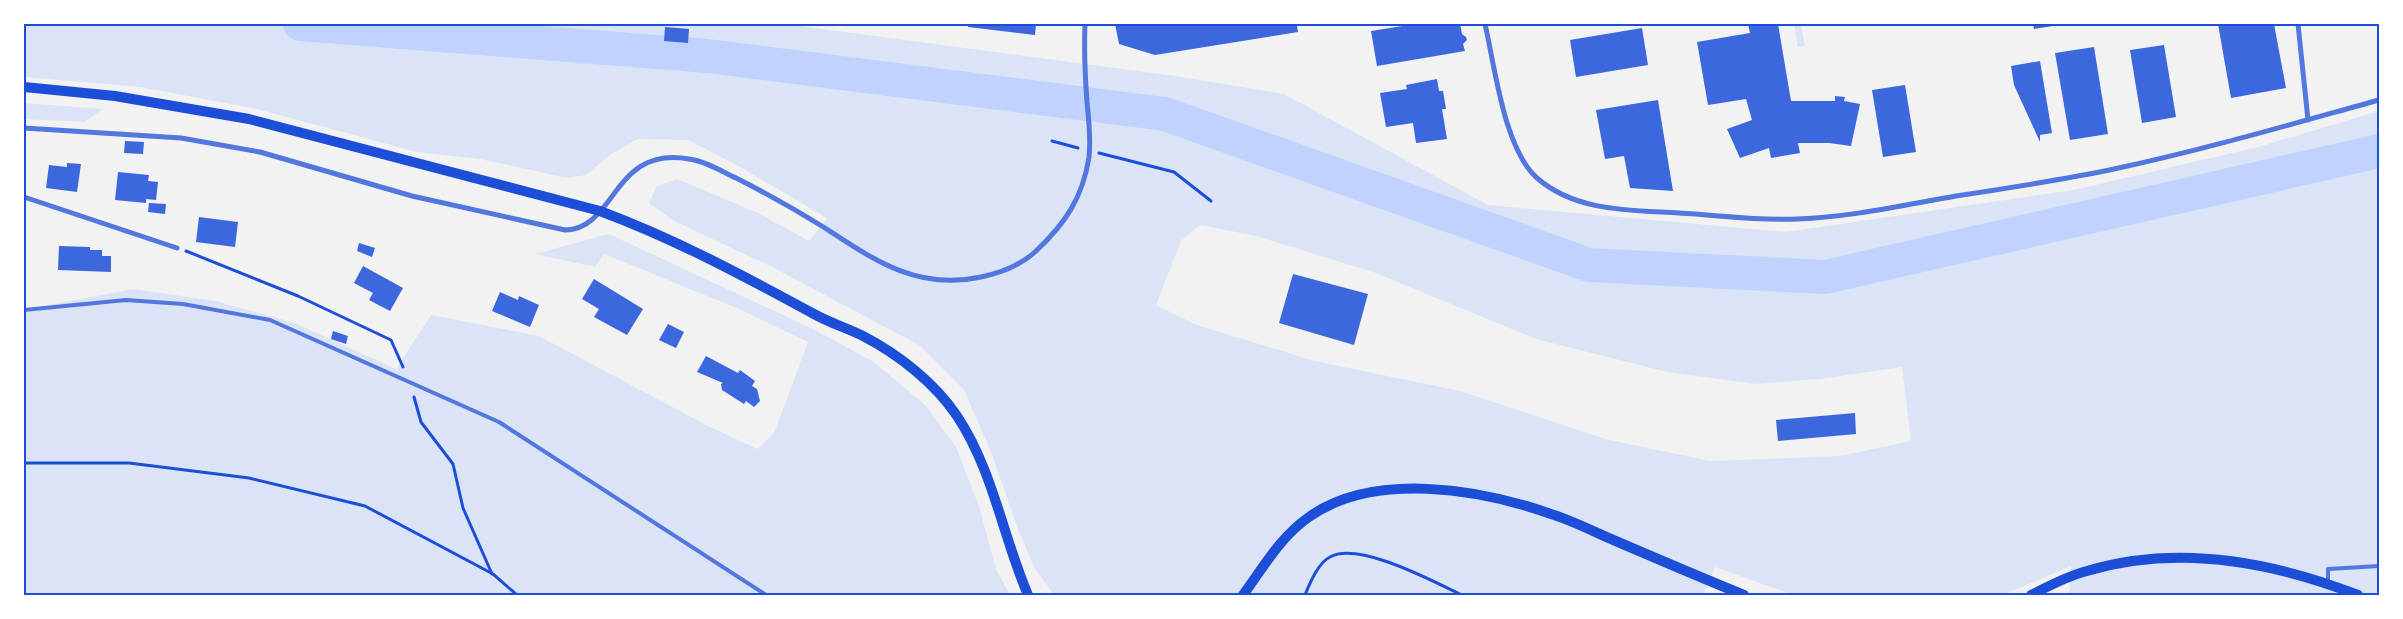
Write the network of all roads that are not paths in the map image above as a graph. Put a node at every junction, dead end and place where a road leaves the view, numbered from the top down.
1 (1084, 24) edge
2 (1485, 24) edge
3 (2298, 24) edge
4 (24, 87) edge
5 (2379, 100) edge
6 (2308, 120) junction
7 (24, 128) edge
8 (24, 197) edge
9 (600, 211) junction
10 (177, 248) road end
11 (24, 310) edge
12 (2379, 566) edge
13 (2328, 584) junction
14 (766, 595) edge
15 (1028, 595) edge
16 (1244, 595) edge
17 (1744, 595) edge
18 (2031, 595) edge
19 (2358, 595) edge

1 - 9 street
2 - 6 street
3 - 6 street
4 - 9 main road
5 - 6 street
7 - 9 street
8 - 10 street
9 - 15 main road
11 - 14 lane
12 - 13 lane
13 - 18 main road
13 - 19 main road
16 - 17 main road

